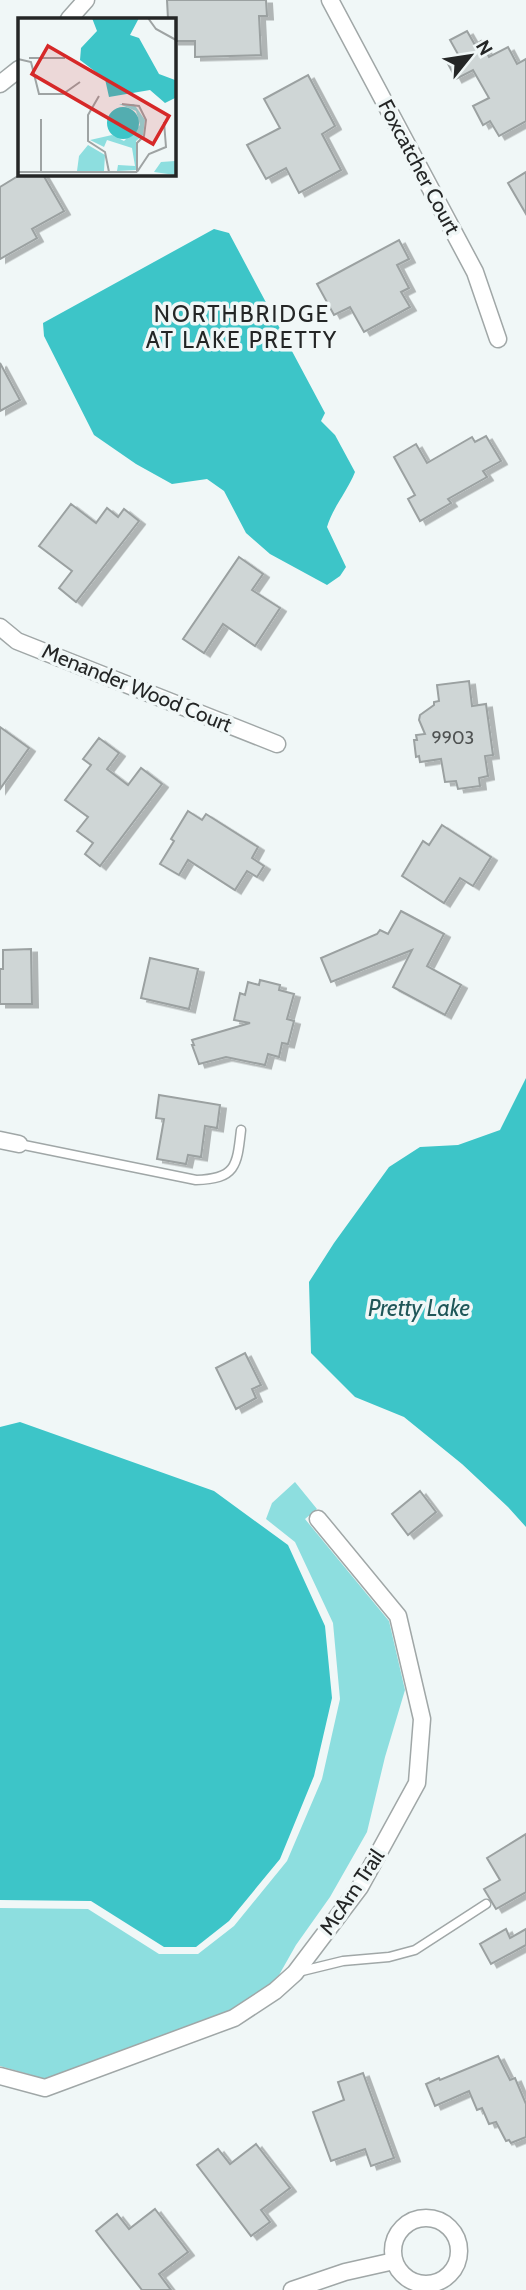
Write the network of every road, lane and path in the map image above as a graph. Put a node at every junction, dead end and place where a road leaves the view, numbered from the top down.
1 (86, 0) edge
2 (330, 0) edge
3 (70, 18) edge
4 (18, 70) edge
5 (0, 84) edge
6 (498, 339) dead end
7 (0, 627) edge
8 (277, 744) dead end
9 (241, 1130) dead end
10 (0, 1140) edge
11 (19, 1144) joint
12 (318, 1519) dead end
13 (486, 1904) dead end
14 (295, 1973) junction
15 (0, 2076) edge
16 (394, 2261) junction
17 (292, 2290) edge

1 - 3 street
2 - 6 street, Foxcatcher Court
4 - 5 street
7 - 8 street, Menander Wood Court
9 - 11 lane
10 - 11 street
12 - 14 street, McArn Trail
13 - 14 lane
14 - 15 street, McArn Trail
16 - 16 street
16 - 17 street

